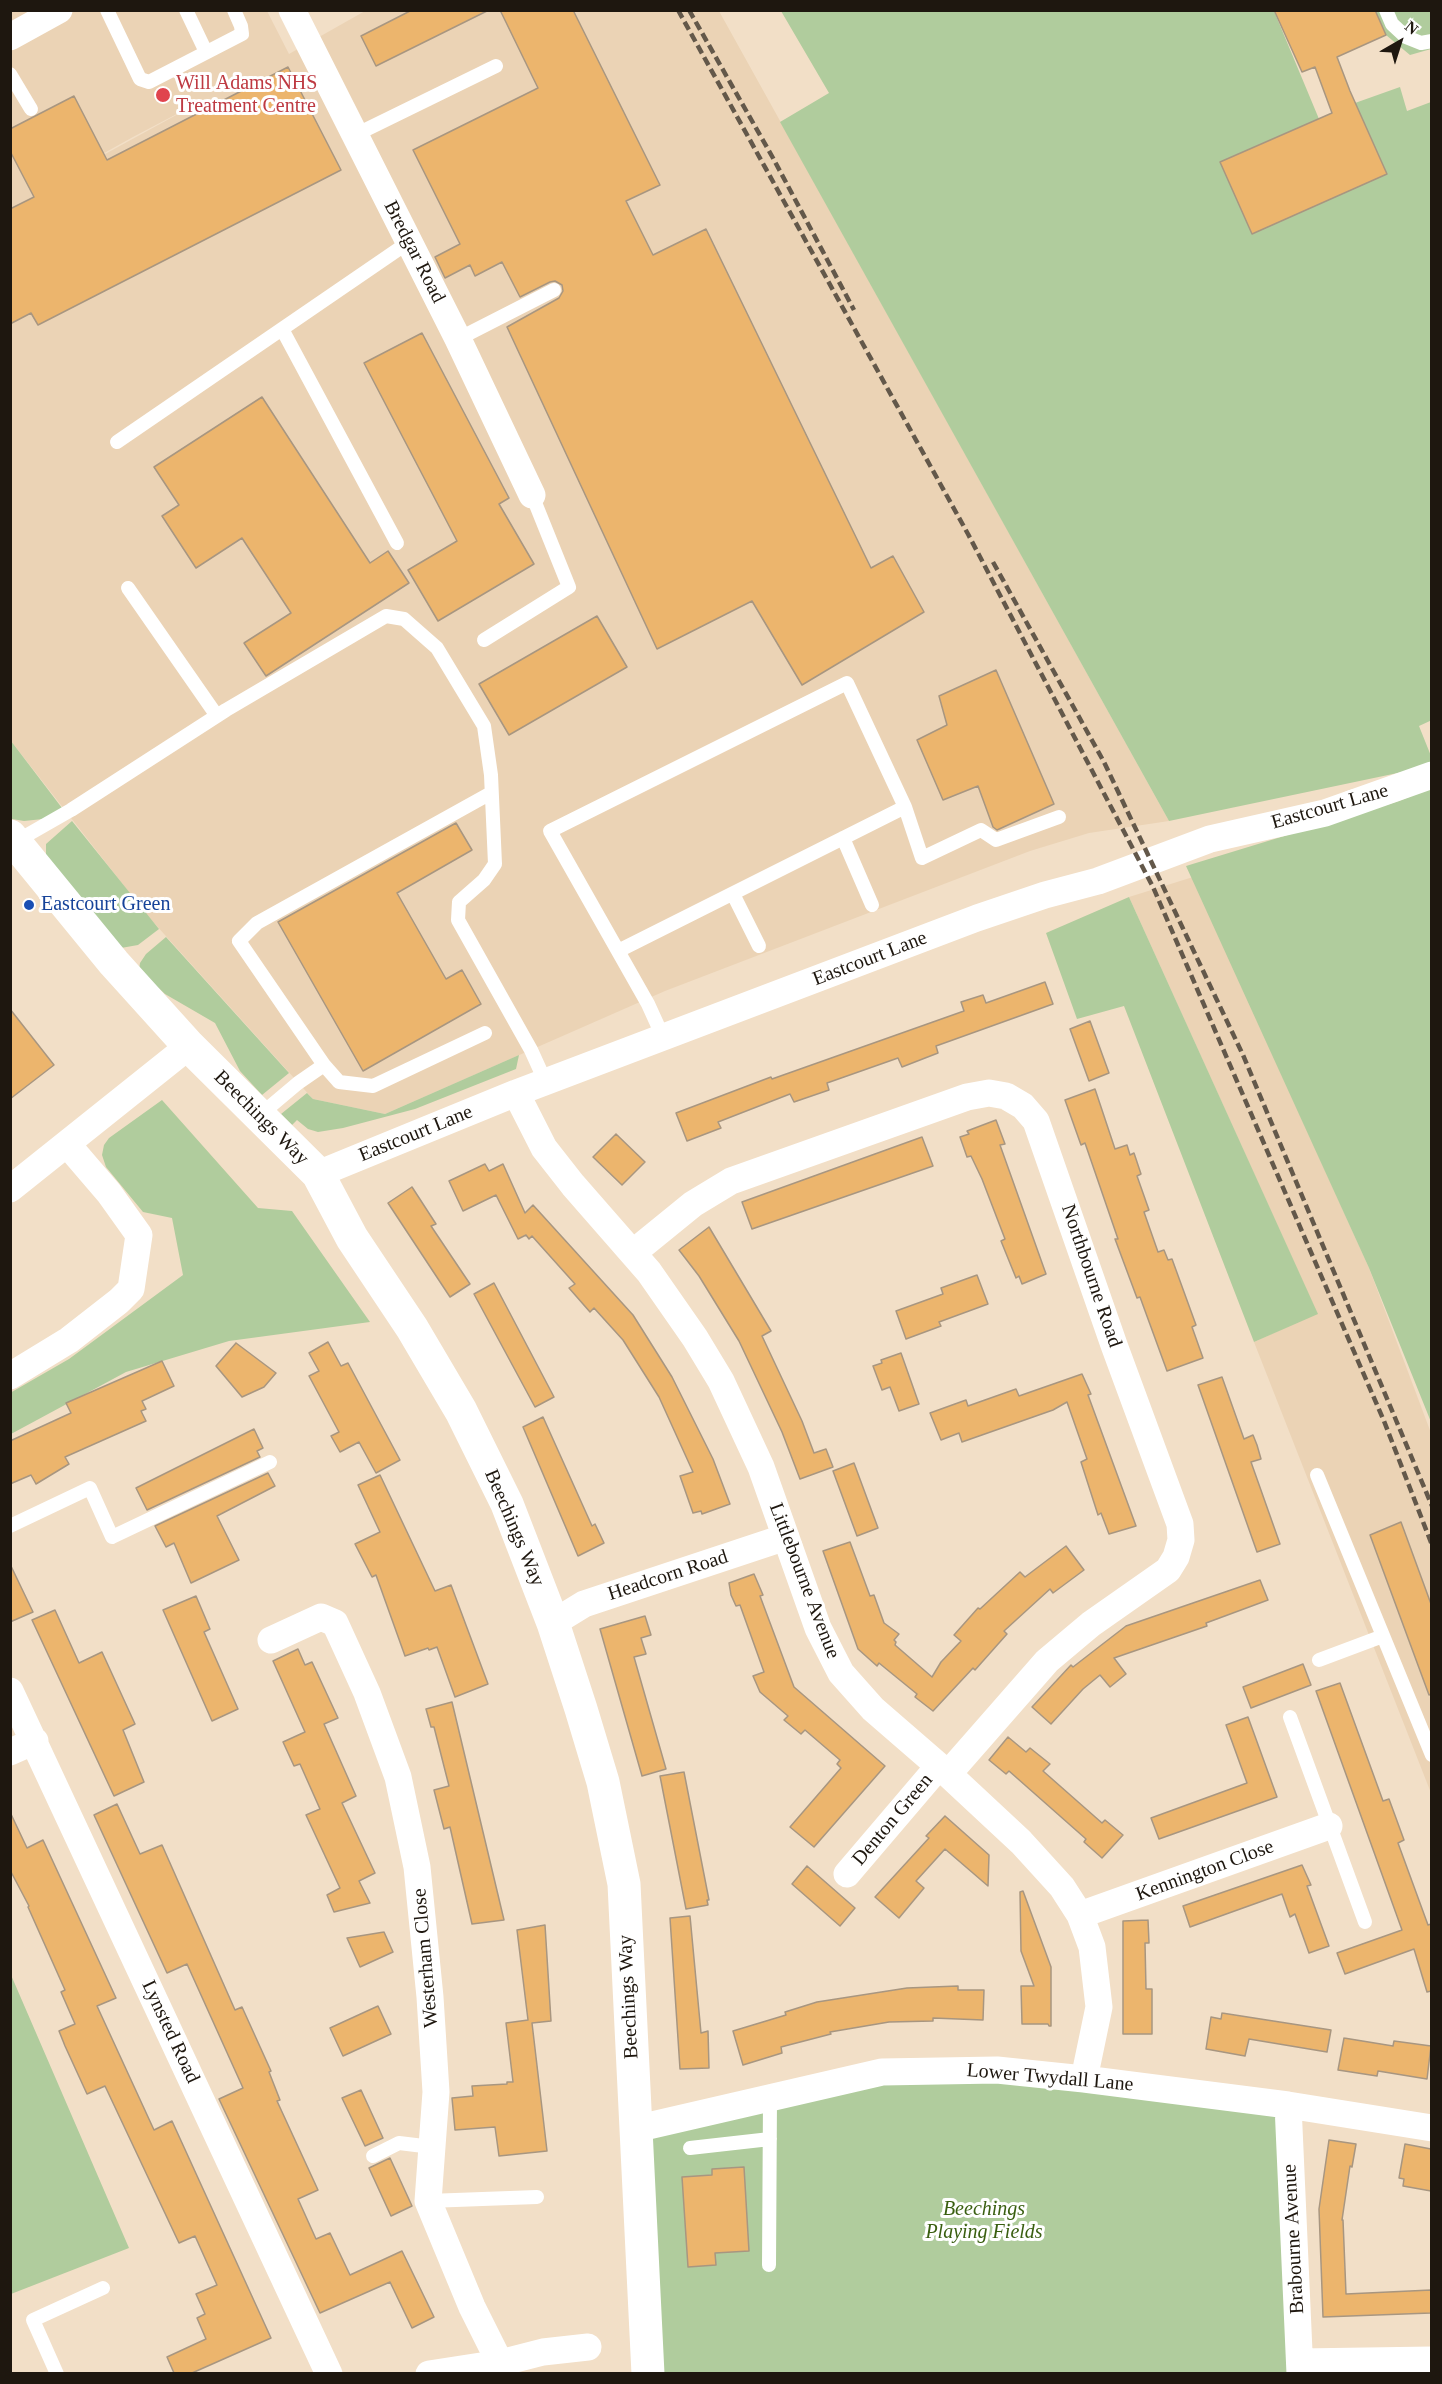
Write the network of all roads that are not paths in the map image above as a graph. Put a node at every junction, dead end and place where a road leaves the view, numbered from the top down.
1 (59, 10) edge
2 (107, 10) edge
3 (186, 10) edge
4 (234, 10) edge
5 (292, 10) edge
6 (1386, 10) edge
7 (10, 37) edge
8 (1431, 41) edge
9 (206, 52) junction
10 (496, 66) dead end
11 (10, 74) edge
12 (31, 109) dead end
13 (355, 135) junction
14 (409, 242) junction
15 (554, 290) dead end
16 (282, 329) junction
17 (458, 339) junction
18 (117, 442) dead end
19 (532, 495) joint
20 (397, 543) dead end
21 (128, 588) dead end
22 (484, 640) dead end
23 (217, 716) junction
24 (1431, 775) edge
25 (491, 793) junction
26 (905, 807) junction
27 (1059, 817) dead end
28 (843, 838) junction
29 (13, 839) edge
30 (733, 894) junction
31 (872, 904) dead end
32 (759, 946) dead end
33 (618, 951) junction
34 (485, 1033) dead end
35 (663, 1037) junction
36 (189, 1046) junction
37 (324, 1065) junction
38 (546, 1083) junction
39 (516, 1093) junction
40 (260, 1115) junction
41 (67, 1144) junction
42 (318, 1174) junction
43 (10, 1190) edge
44 (634, 1252) junction
45 (10, 1376) edge
46 (270, 1462) dead end
47 (1317, 1474) dead end
48 (10, 1526) edge
49 (786, 1537) junction
50 (553, 1623) junction
51 (1383, 1636) junction
52 (271, 1640) dead end
53 (1319, 1660) dead end
54 (10, 1690) edge
55 (1290, 1717) dead end
56 (23, 1747) edge
57 (1431, 1755) edge
58 (943, 1770) junction
59 (1329, 1826) junction
60 (847, 1874) dead end
61 (1080, 1915) junction
62 (1365, 1922) dead end
63 (1084, 2079) junction
64 (770, 2098) junction
65 (1288, 2105) junction
66 (635, 2128) junction
67 (1431, 2128) edge
68 (770, 2139) junction
69 (432, 2147) junction
70 (690, 2148) dead end
71 (373, 2156) dead end
72 (537, 2197) dead end
73 (428, 2201) junction
74 (769, 2265) dead end
75 (103, 2288) dead end
76 (588, 2347) dead end
77 (1431, 2360) edge
78 (500, 2363) junction
79 (1300, 2368) edge
80 (57, 2373) edge
81 (329, 2373) edge
82 (429, 2373) edge
83 (648, 2373) edge

1 - 7 street
2 - 9 lane
3 - 9 lane
4 - 9 lane
5 - 13 street, Bredgar Road
6 - 8 lane
10 - 13 lane
11 - 12 lane
13 - 14 street, Bredgar Road
14 - 16 lane
14 - 17 street, Bredgar Road
15 - 17 lane
16 - 18 lane
16 - 20 lane
17 - 19 street, Bredgar Road
19 - 22 lane
21 - 23 lane
23 - 25 lane
23 - 29 lane
24 - 35 street, Eastcourt Lane
25 - 37 lane
25 - 38 lane
26 - 27 lane
26 - 28 lane
26 - 33 lane
28 - 30 lane
28 - 31 lane
29 - 36 street, Beechings Way
30 - 32 lane
30 - 33 lane
33 - 35 lane
34 - 37 lane
35 - 38 street, Eastcourt Lane
36 - 40 street, Beechings Way
36 - 41 street
37 - 40 lane
38 - 39 street, Eastcourt Lane
39 - 42 street, Eastcourt Lane
39 - 44 street, Littlebourne Avenue
40 - 42 street, Beechings Way
41 - 43 street
41 - 45 street
42 - 50 street, Beechings Way
44 - 49 street, Littlebourne Avenue
44 - 58 street, Northbourne Road
46 - 48 lane
47 - 51 lane
49 - 50 street, Headcorn Road
49 - 58 street, Littlebourne Avenue
50 - 66 street, Beechings Way
51 - 53 lane
51 - 57 lane
52 - 69 street, Westerham Close
54 - 56 street, Lynsted Road
55 - 59 lane
56 - 81 street, Lynsted Road
58 - 60 street, Denton Green
58 - 61 street, Littlebourne Avenue
59 - 61 street, Kennington Close
59 - 62 lane
61 - 63 street, Littlebourne Avenue
63 - 64 street, Lower Twydall Lane
63 - 65 street, Lower Twydall Lane
64 - 66 street, Lower Twydall Lane
64 - 68 lane
65 - 67 street, Lower Twydall Lane
65 - 79 street, Brabourne Avenue
66 - 83 street, Beechings Way
68 - 70 lane
68 - 74 lane
69 - 71 lane
69 - 73 street, Westerham Close
72 - 73 lane
73 - 78 street, Westerham Close
75 - 80 lane
76 - 78 street
77 - 79 street
78 - 82 street

